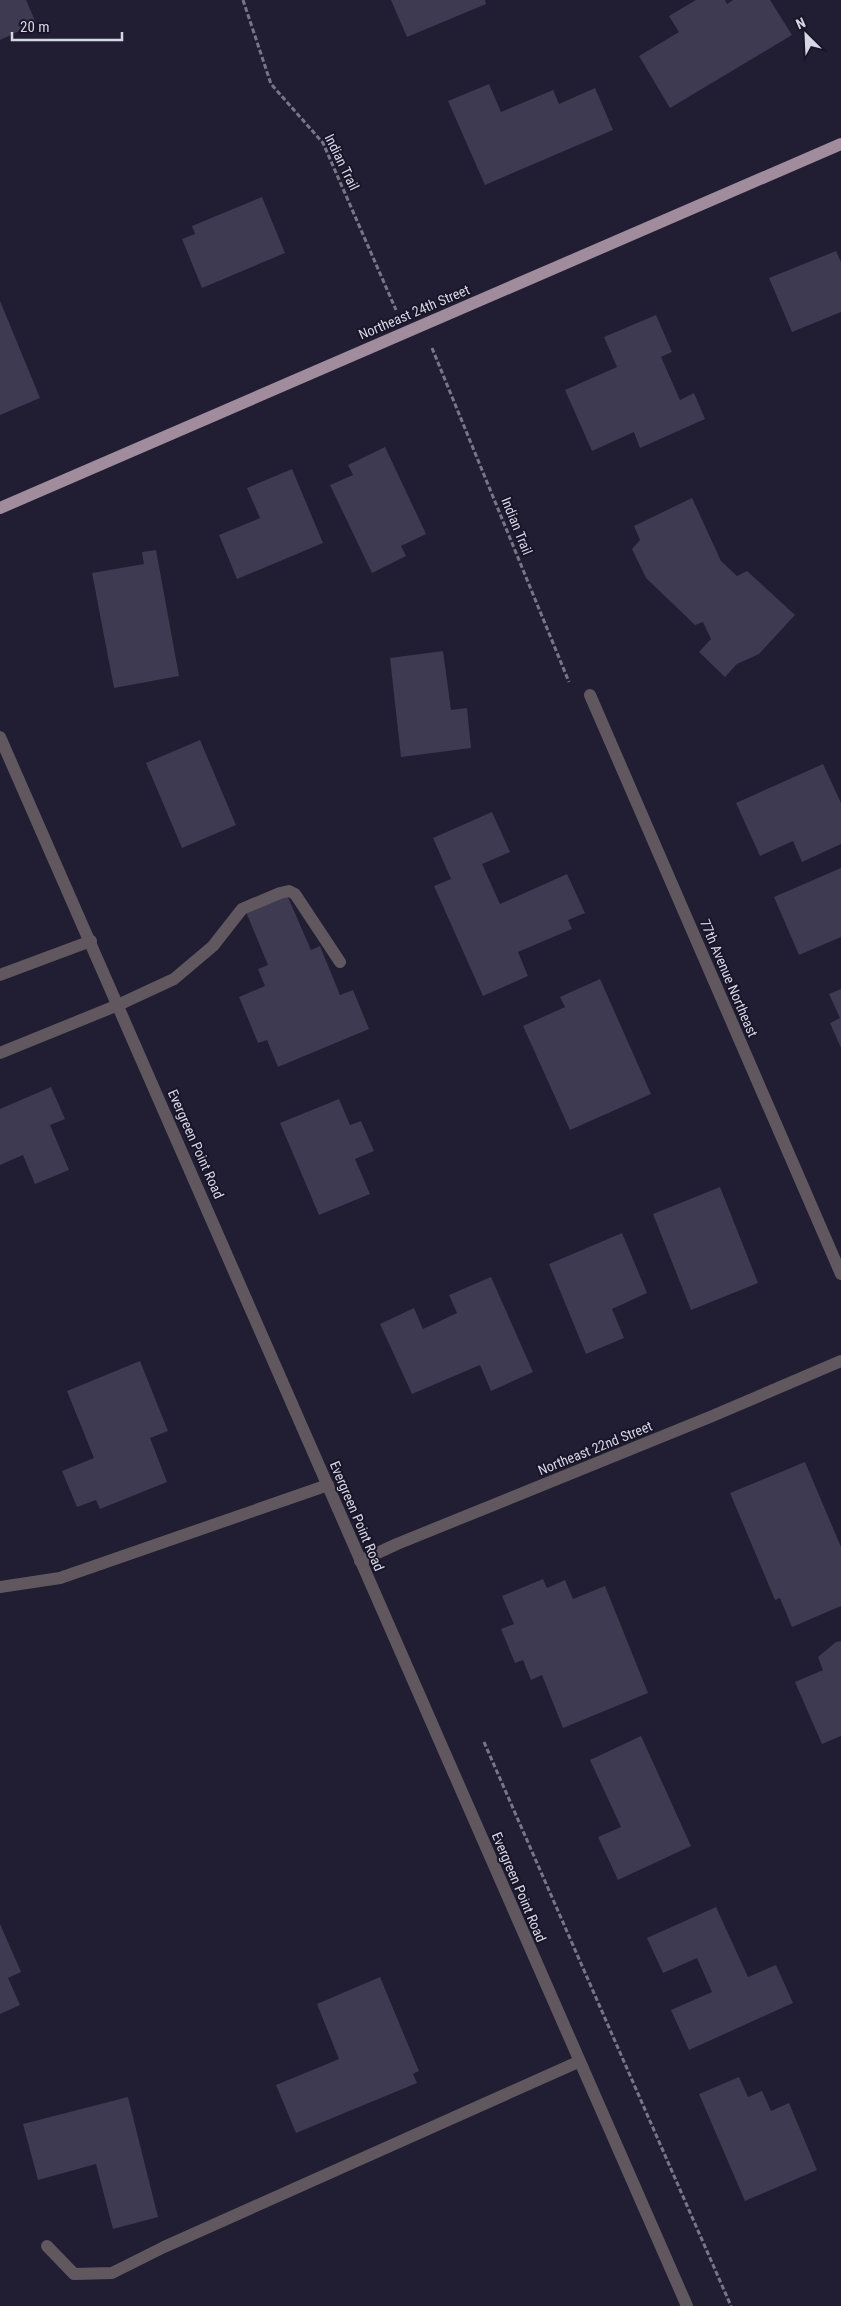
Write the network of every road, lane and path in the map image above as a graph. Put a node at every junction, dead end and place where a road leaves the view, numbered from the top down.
1 (243, 0) edge
2 (841, 144) edge
3 (398, 315) dead end
4 (434, 354) dead end
5 (0, 508) edge
6 (590, 695) joint
7 (0, 737) edge
8 (91, 941) junction
9 (340, 962) dead end
10 (0, 975) edge
11 (118, 1005) junction
12 (0, 1053) edge
13 (841, 1274) edge
14 (841, 1361) edge
15 (328, 1485) junction
16 (360, 1561) junction
17 (0, 1587) edge
18 (484, 1742) dead end
19 (578, 2062) junction
20 (46, 2246) dead end
21 (687, 2306) edge
22 (731, 2306) edge

1 - 3 path, Indian Trail
2 - 5 main road, Northeast 24th Street
4 - 6 path, Indian Trail
6 - 13 street, 77th Avenue Northeast
7 - 8 street, Evergreen Point Road
8 - 10 street
8 - 11 street, Evergreen Point Road
9 - 11 street
11 - 12 street
11 - 15 street, Evergreen Point Road
14 - 16 street, Northeast 22nd Street
15 - 16 street, Evergreen Point Road
15 - 17 street
16 - 19 street, Evergreen Point Road
18 - 22 path
19 - 20 street
19 - 21 street, Evergreen Point Road

